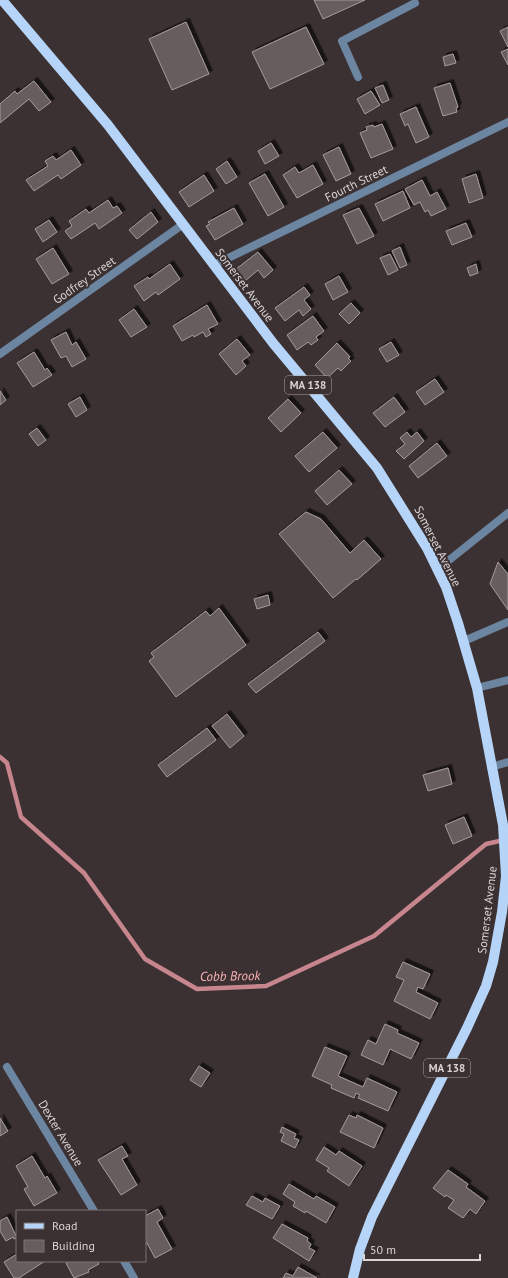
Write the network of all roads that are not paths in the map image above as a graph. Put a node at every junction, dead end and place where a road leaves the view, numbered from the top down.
1 (2, 0) edge
2 (415, 3) dead end
3 (358, 77) dead end
4 (508, 122) edge
5 (182, 225) junction
6 (214, 264) junction
7 (0, 354) edge
8 (508, 514) edge
9 (438, 569) junction
10 (508, 622) edge
11 (464, 640) junction
12 (508, 680) edge
13 (476, 688) junction
14 (508, 762) edge
15 (491, 767) junction
16 (505, 915) edge
17 (7, 1067) dead end
18 (93, 1210) edge
19 (125, 1262) edge
20 (134, 1278) edge
21 (353, 1278) edge

1 - 5 main road, Somerset Avenue / MA 138
2 - 3 street
4 - 6 street, Fourth Street
5 - 6 main road, Somerset Avenue / MA 138
5 - 7 street, Godfrey Street
6 - 9 main road, Somerset Avenue / MA 138
8 - 9 street
9 - 11 main road, Somerset Avenue / MA 138
10 - 11 street
11 - 13 main road, Somerset Avenue / MA 138
12 - 13 street
13 - 15 main road, Somerset Avenue / MA 138
14 - 15 street
15 - 16 main road, Somerset Avenue / MA 138
16 - 21 main road, Somerset Avenue / MA 138
17 - 18 street, Dexter Avenue
19 - 20 street

